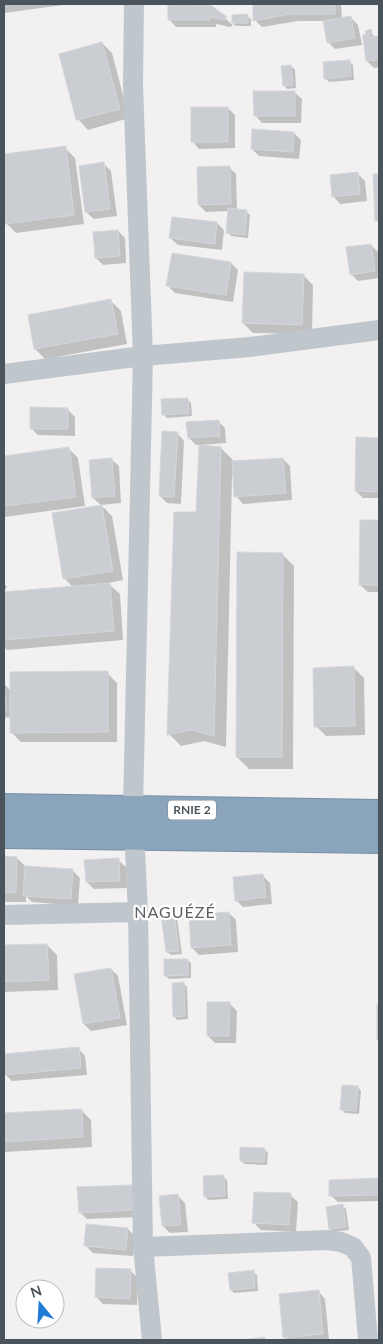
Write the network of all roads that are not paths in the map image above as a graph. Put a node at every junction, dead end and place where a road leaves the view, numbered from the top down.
1 (134, 4) edge
2 (379, 330) edge
3 (143, 356) junction
4 (4, 374) edge
5 (4, 808) edge
6 (379, 814) edge
7 (134, 822) junction
8 (4, 834) edge
9 (379, 839) edge
10 (138, 912) junction
11 (4, 915) edge
12 (143, 1247) junction
13 (152, 1340) edge
14 (368, 1340) edge

1 - 3 street
2 - 3 street
3 - 4 street
3 - 7 street
5 - 7 highway, RNIE 2 / RNIE 2
6 - 7 highway, RNIE 2 / RNIE 2
7 - 8 highway, RNIE 2 / RNIE 2
7 - 9 highway, RNIE 2 / RNIE 2
7 - 10 street
10 - 11 street
10 - 12 street
12 - 13 street
12 - 14 street

